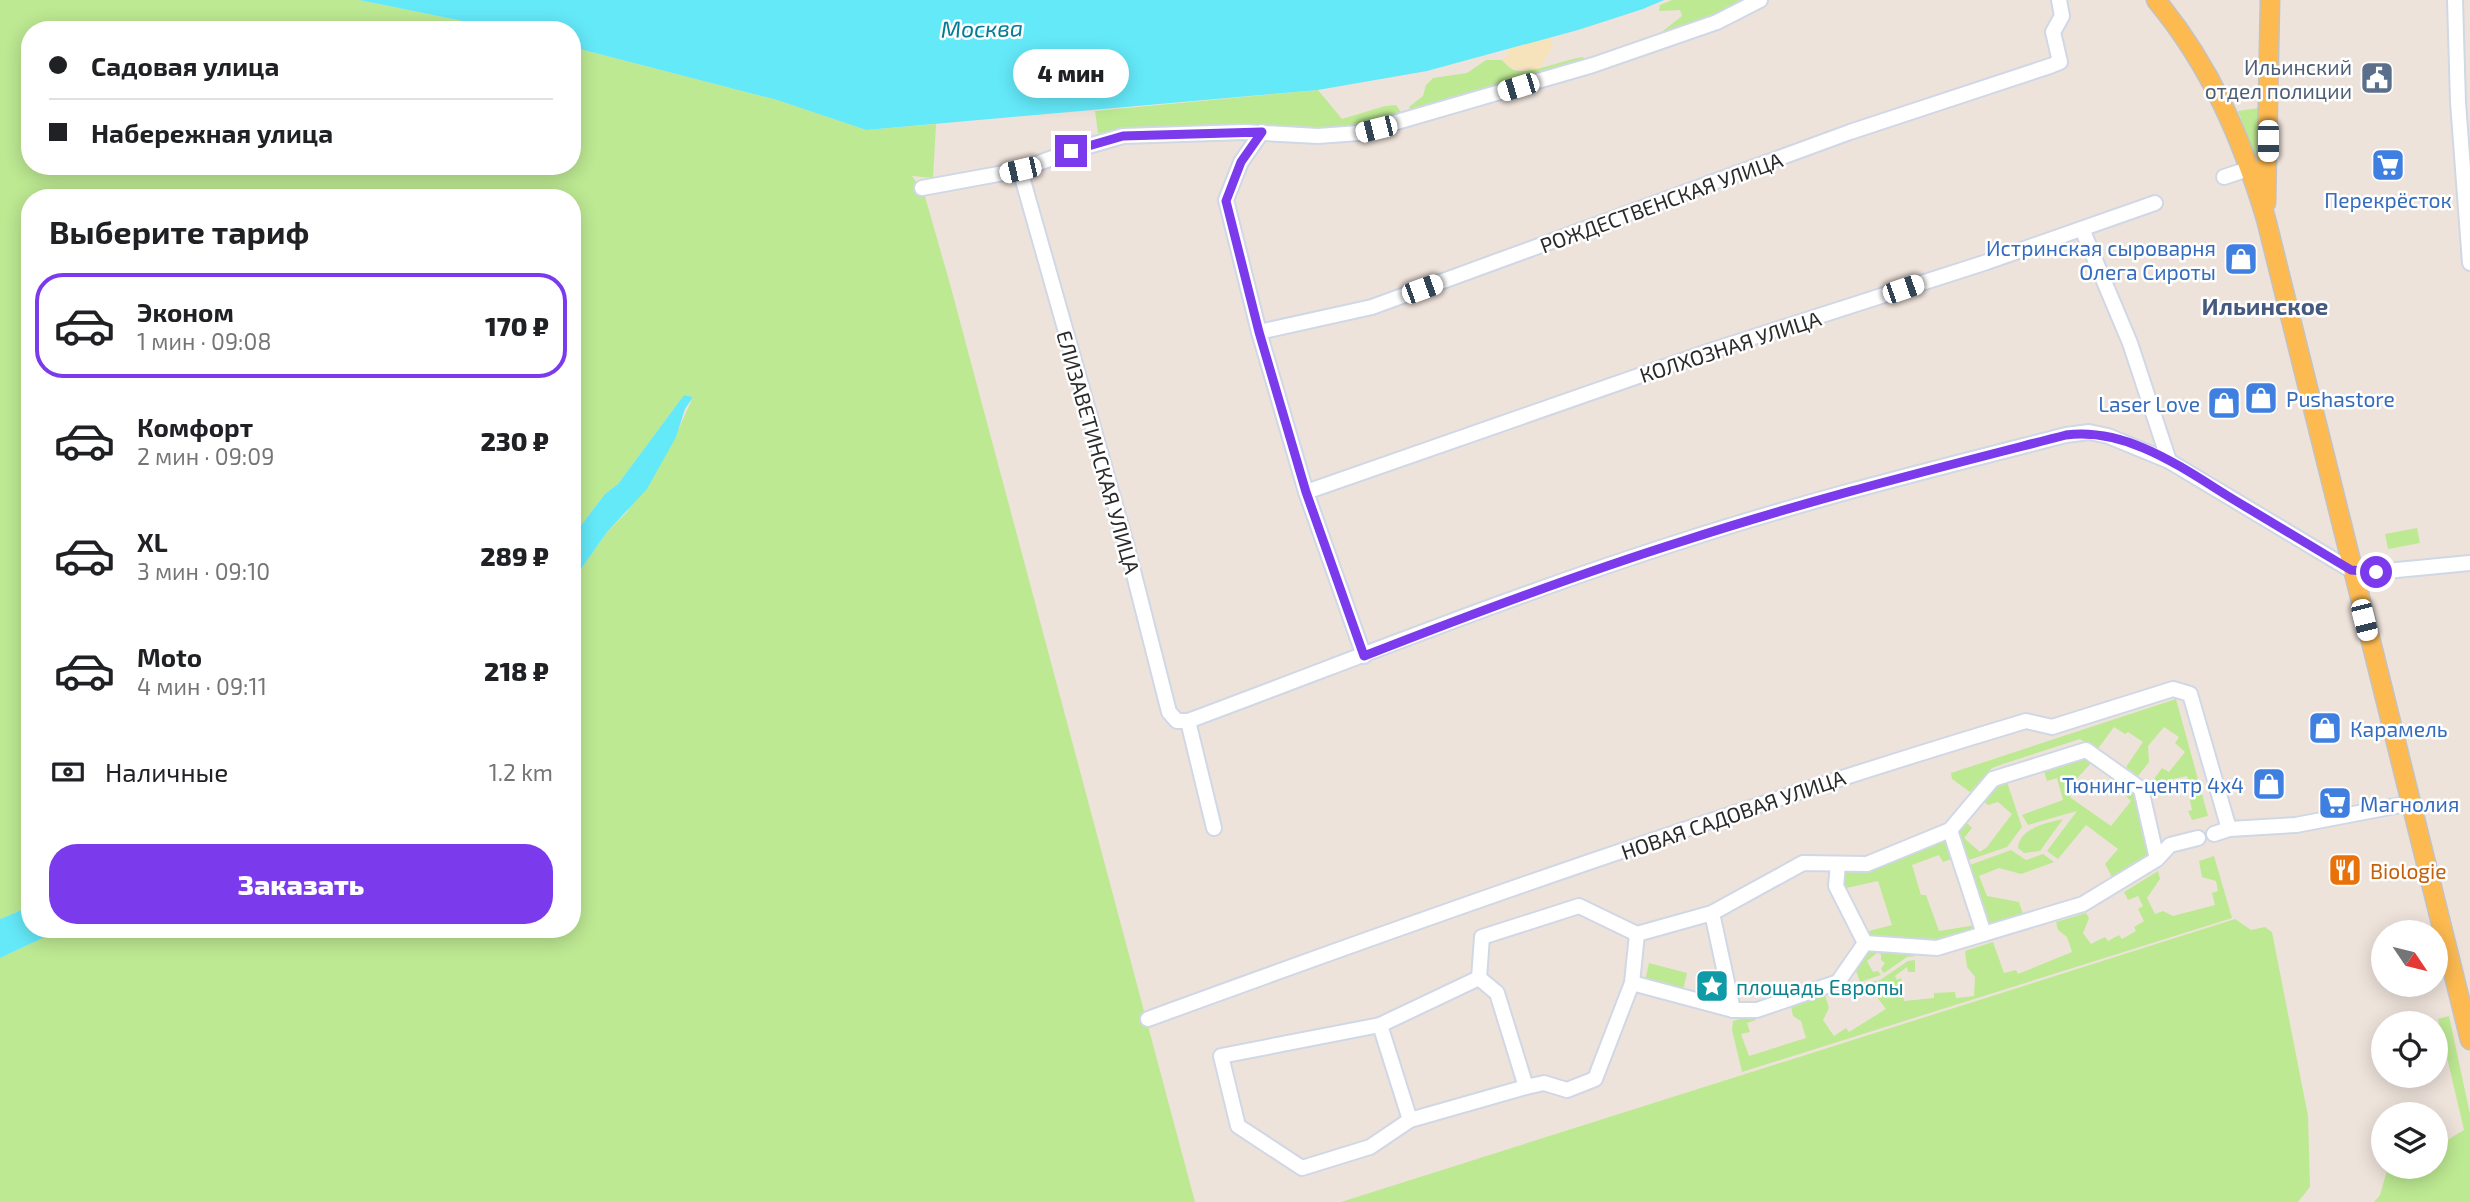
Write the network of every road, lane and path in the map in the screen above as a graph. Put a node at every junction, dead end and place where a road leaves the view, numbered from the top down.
1 (1760, 0) edge
2 (2059, 0) edge
3 (2157, 0) edge
4 (2270, 0) edge
5 (2455, 0) edge
6 (1262, 132) junction
7 (2250, 168) junction
8 (1020, 170) junction
9 (2224, 177) dead end
10 (922, 188) dead end
11 (2155, 203) dead end
12 (2266, 219) junction
13 (2082, 229) junction
14 (2470, 263) edge
15 (1259, 332) junction
16 (2169, 461) junction
17 (1306, 492) junction
18 (2470, 563) edge
19 (2351, 570) junction
20 (1364, 656) junction
21 (1188, 721) junction
22 (2411, 803) junction
23 (1214, 828) dead end
24 (1950, 830) junction
25 (2229, 830) junction
26 (2214, 834) dead end
27 (2199, 838) dead end
28 (2157, 859) junction
29 (1838, 864) junction
30 (1712, 914) junction
31 (1637, 934) junction
32 (1984, 934) junction
33 (1866, 943) junction
34 (1479, 978) junction
35 (1632, 983) junction
36 (1733, 1010) junction
37 (1148, 1019) dead end
38 (1380, 1025) junction
39 (2470, 1040) edge
40 (1526, 1087) junction
41 (1410, 1120) junction

1 - 6 street
2 - 15 street, РОЖДЕСТВЕНСКАЯ УЛИЦА
3 - 7 main road
4 - 12 main road
5 - 14 street
6 - 8 street
6 - 15 street
7 - 9 street
7 - 12 main road
8 - 10 street
8 - 21 street, ЕЛИЗАВЕТИНСКАЯ УЛИЦА
11 - 13 street, КОЛХОЗНАЯ УЛИЦА
12 - 19 main road
13 - 16 street
13 - 17 street, КОЛХОЗНАЯ УЛИЦА
15 - 17 street
16 - 19 street
16 - 20 street
17 - 20 street
18 - 19 street
19 - 22 main road
20 - 21 street
21 - 23 street
22 - 25 street
22 - 39 main road
24 - 28 street
24 - 29 street
24 - 32 street
25 - 26 street
25 - 37 street, НОВАЯ САДОВАЯ УЛИЦА
27 - 28 street
28 - 32 street
29 - 30 street
29 - 33 street
30 - 31 street
30 - 36 street
31 - 34 street
31 - 35 street
32 - 33 street
33 - 36 street
34 - 38 street
34 - 40 street
35 - 36 street
35 - 40 street
38 - 41 street
38 - 41 street
40 - 41 street

